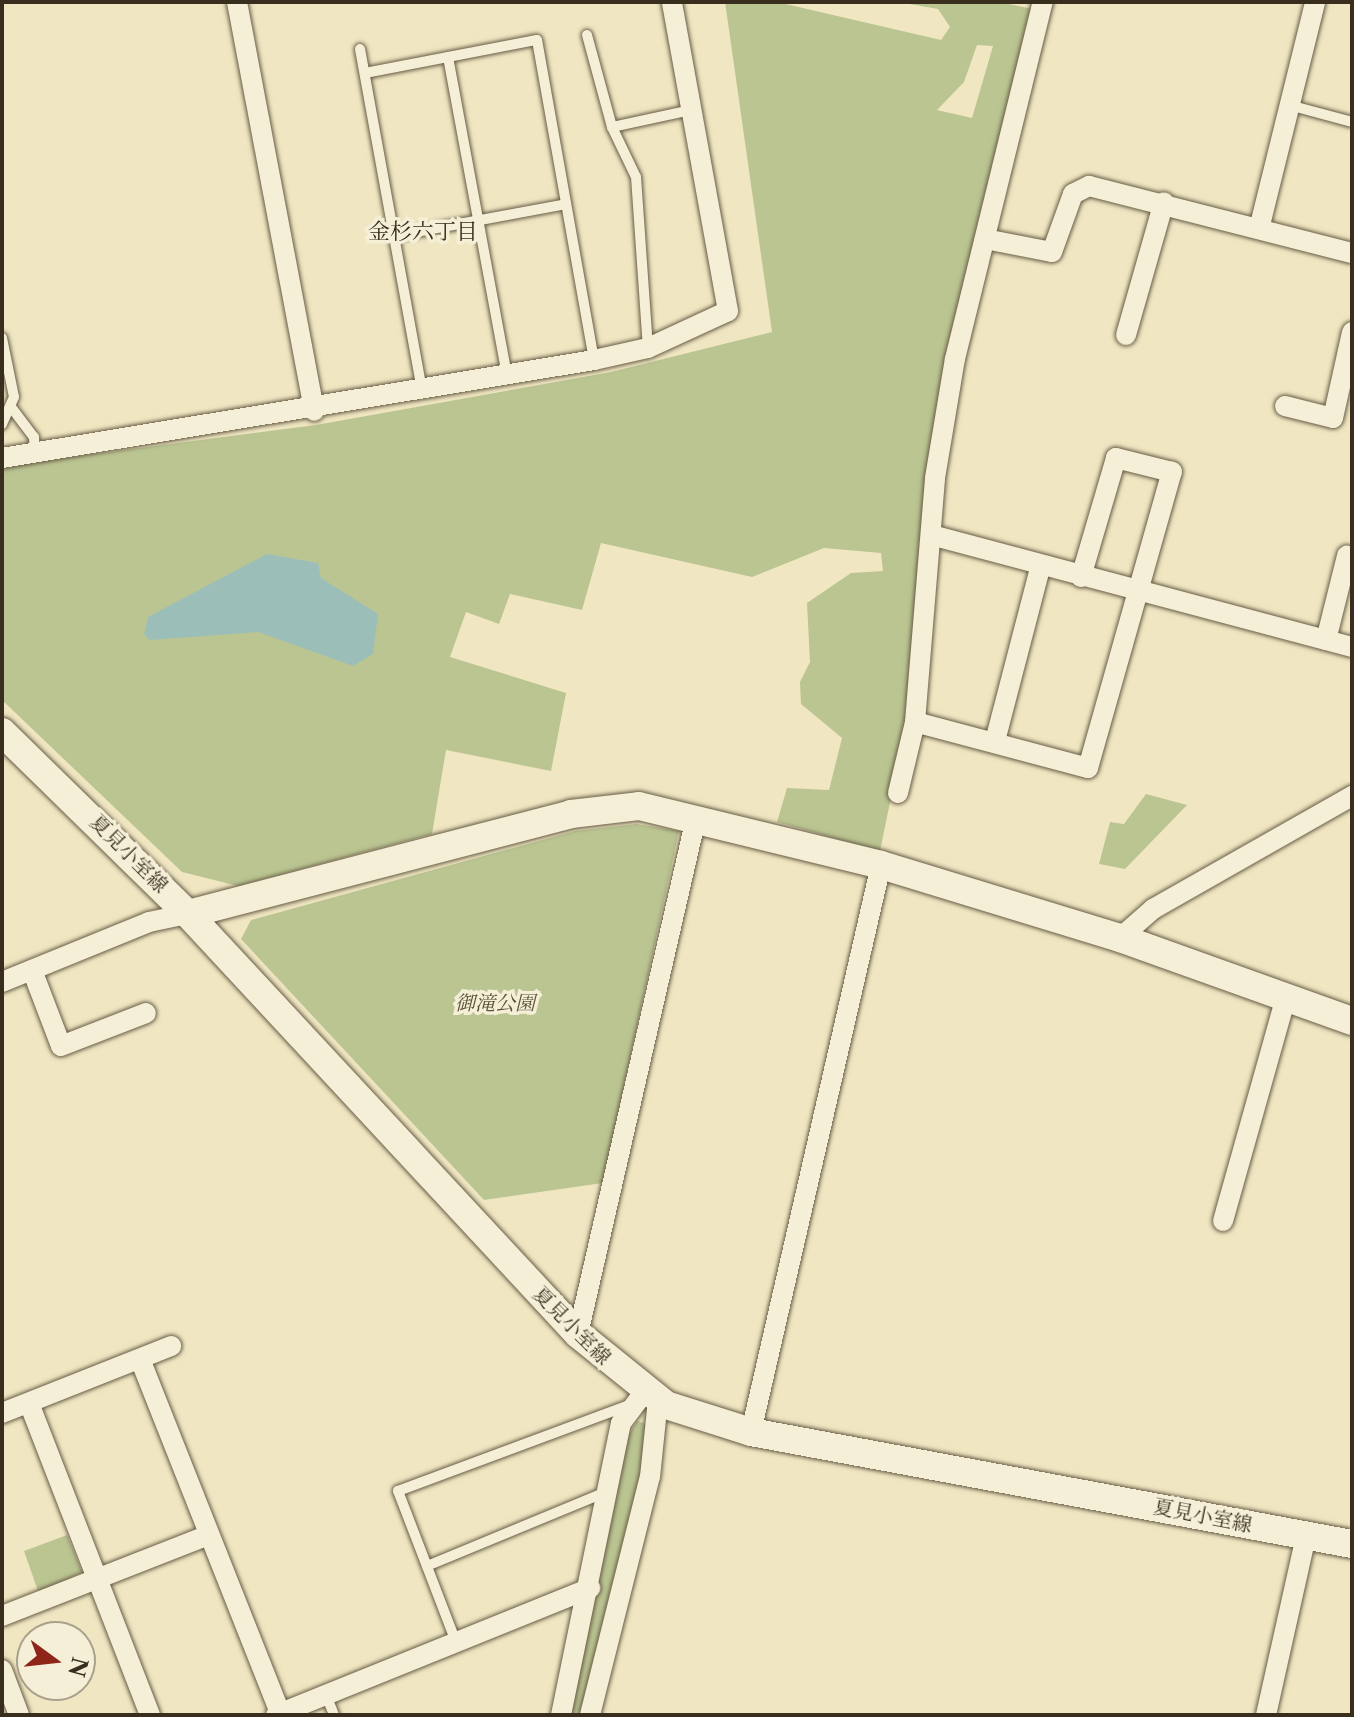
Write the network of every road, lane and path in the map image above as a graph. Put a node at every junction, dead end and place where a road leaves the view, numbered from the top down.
1 (237, 2) edge
2 (672, 2) edge
3 (1043, 2) edge
4 (1315, 2) edge
5 (587, 35) dead end
6 (360, 49) dead end
7 (448, 57) junction
8 (365, 73) junction
9 (1289, 105) junction
10 (691, 110) junction
11 (1352, 122) edge
12 (612, 127) junction
13 (1164, 202) junction
14 (566, 204) junction
15 (479, 220) junction
16 (1259, 229) junction
17 (394, 236) junction
18 (985, 239) junction
19 (1352, 253) edge
20 (1352, 332) edge
21 (1126, 335) dead end
22 (2, 338) edge
23 (648, 348) junction
24 (594, 360) junction
25 (507, 375) junction
26 (422, 391) junction
27 (1285, 406) dead end
28 (11, 407) junction
29 (314, 411) junction
30 (2, 424) edge
31 (35, 454) junction
32 (2, 458) edge
33 (935, 536) junction
34 (1347, 556) dead end
35 (1041, 565) junction
36 (1081, 577) junction
37 (1139, 592) junction
38 (1326, 640) junction
39 (1352, 647) edge
40 (915, 722) junction
41 (2, 732) edge
42 (995, 741) junction
43 (898, 793) dead end
44 (1352, 796) edge
45 (696, 818) junction
46 (881, 865) junction
47 (188, 914) junction
48 (1120, 938) junction
49 (32, 970) junction
50 (2, 982) edge
51 (1286, 997) junction
52 (146, 1013) dead end
53 (1352, 1021) edge
54 (1223, 1221) dead end
55 (578, 1334) junction
56 (171, 1346) dead end
57 (140, 1359) junction
58 (643, 1399) junction
59 (29, 1403) junction
60 (2, 1413) edge
61 (751, 1432) junction
62 (607, 1492) junction
63 (209, 1535) junction
64 (1306, 1536) junction
65 (1352, 1544) edge
66 (427, 1566) junction
67 (96, 1578) junction
68 (590, 1588) junction
69 (2, 1616) edge
70 (456, 1642) junction
71 (2, 1670) edge
72 (326, 1695) junction
73 (278, 1714) edge
74 (19, 1715) edge
75 (150, 1715) edge
76 (334, 1715) edge
77 (561, 1715) edge
78 (590, 1715) edge
79 (1266, 1715) edge

1 - 29 street
2 - 10 street
3 - 18 street
4 - 9 street
5 - 12 lane
6 - 8 lane
7 - 8 lane
7 - 14 lane
7 - 15 lane
8 - 17 lane
9 - 11 lane
9 - 16 street
10 - 12 lane
10 - 23 street
12 - 23 lane
13 - 16 street
13 - 18 street
13 - 21 street
14 - 15 lane
14 - 24 lane
15 - 17 lane
15 - 25 lane
16 - 19 street
17 - 26 lane
18 - 33 street
20 - 27 street
22 - 28 lane
23 - 24 street
24 - 25 street
25 - 26 street
26 - 29 street
28 - 30 lane
28 - 31 lane
29 - 31 street
31 - 32 street
33 - 35 street
33 - 40 street
34 - 38 street
35 - 36 street
35 - 42 street
36 - 37 street
36 - 37 street
37 - 38 street
37 - 42 street
38 - 39 street
40 - 42 street
40 - 43 street
41 - 47 main road, 夏見小室線
44 - 48 street
45 - 46 main road
45 - 47 main road
45 - 55 street
46 - 48 main road
46 - 61 street
47 - 49 street
47 - 55 main road, 夏見小室線
48 - 51 main road
49 - 50 street
49 - 52 street
51 - 53 main road
51 - 54 street
55 - 58 main road, 夏見小室線
56 - 57 street
57 - 59 street
57 - 63 street
58 - 61 main road, 夏見小室線
58 - 62 street
58 - 66 lane
58 - 78 street
59 - 60 street
59 - 67 street
61 - 64 main road, 夏見小室線
62 - 66 lane
62 - 68 street
63 - 67 street
63 - 73 street
64 - 65 main road, 夏見小室線
64 - 79 street
66 - 70 lane
67 - 69 street
67 - 75 street
68 - 70 street
68 - 77 street
70 - 72 street
71 - 74 street
72 - 73 street
72 - 76 lane

